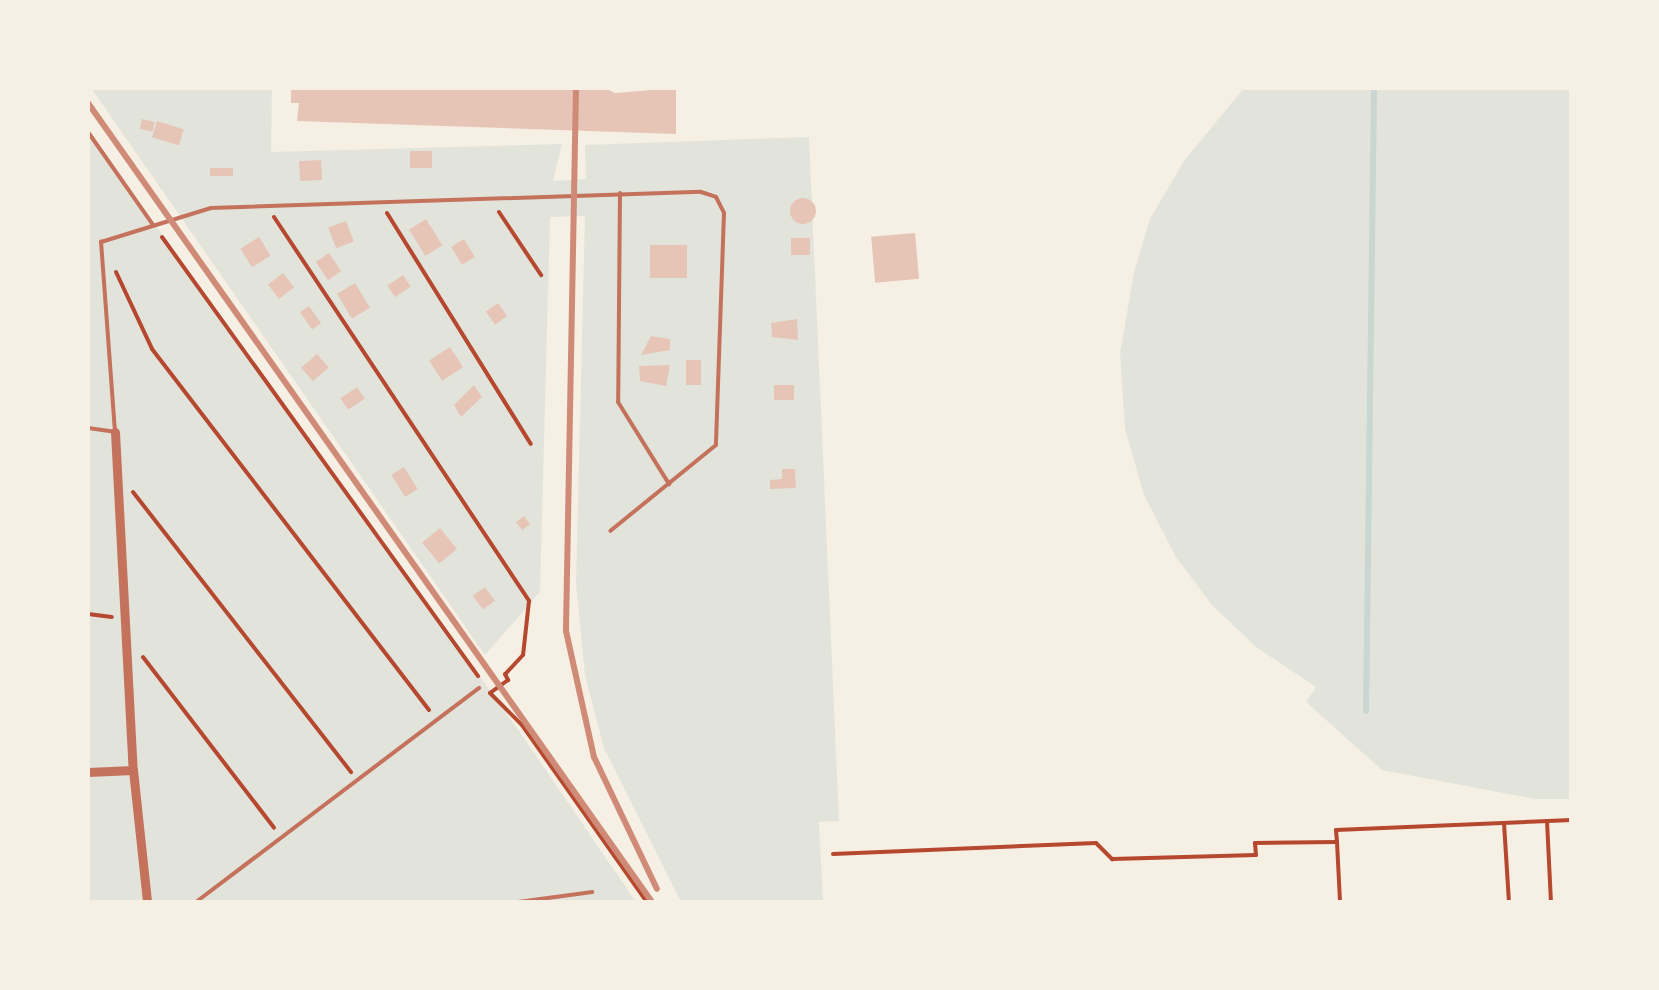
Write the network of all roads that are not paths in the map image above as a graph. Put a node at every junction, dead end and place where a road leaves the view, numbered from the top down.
1 (88, 132) edge
2 (620, 192) junction
3 (153, 225) junction
4 (88, 428) edge
5 (115, 432) junction
6 (668, 484) junction
7 (610, 531) dead end
8 (479, 688) road end
9 (133, 770) junction
10 (88, 772) edge
11 (592, 892) dead end
12 (147, 902) edge
13 (196, 902) edge
14 (518, 902) edge

1 - 3 lane
2 - 3 lane
2 - 6 lane
2 - 6 lane
3 - 5 lane
4 - 5 lane
5 - 9 street
6 - 7 lane
8 - 13 lane
9 - 10 street
9 - 12 street
11 - 14 lane

